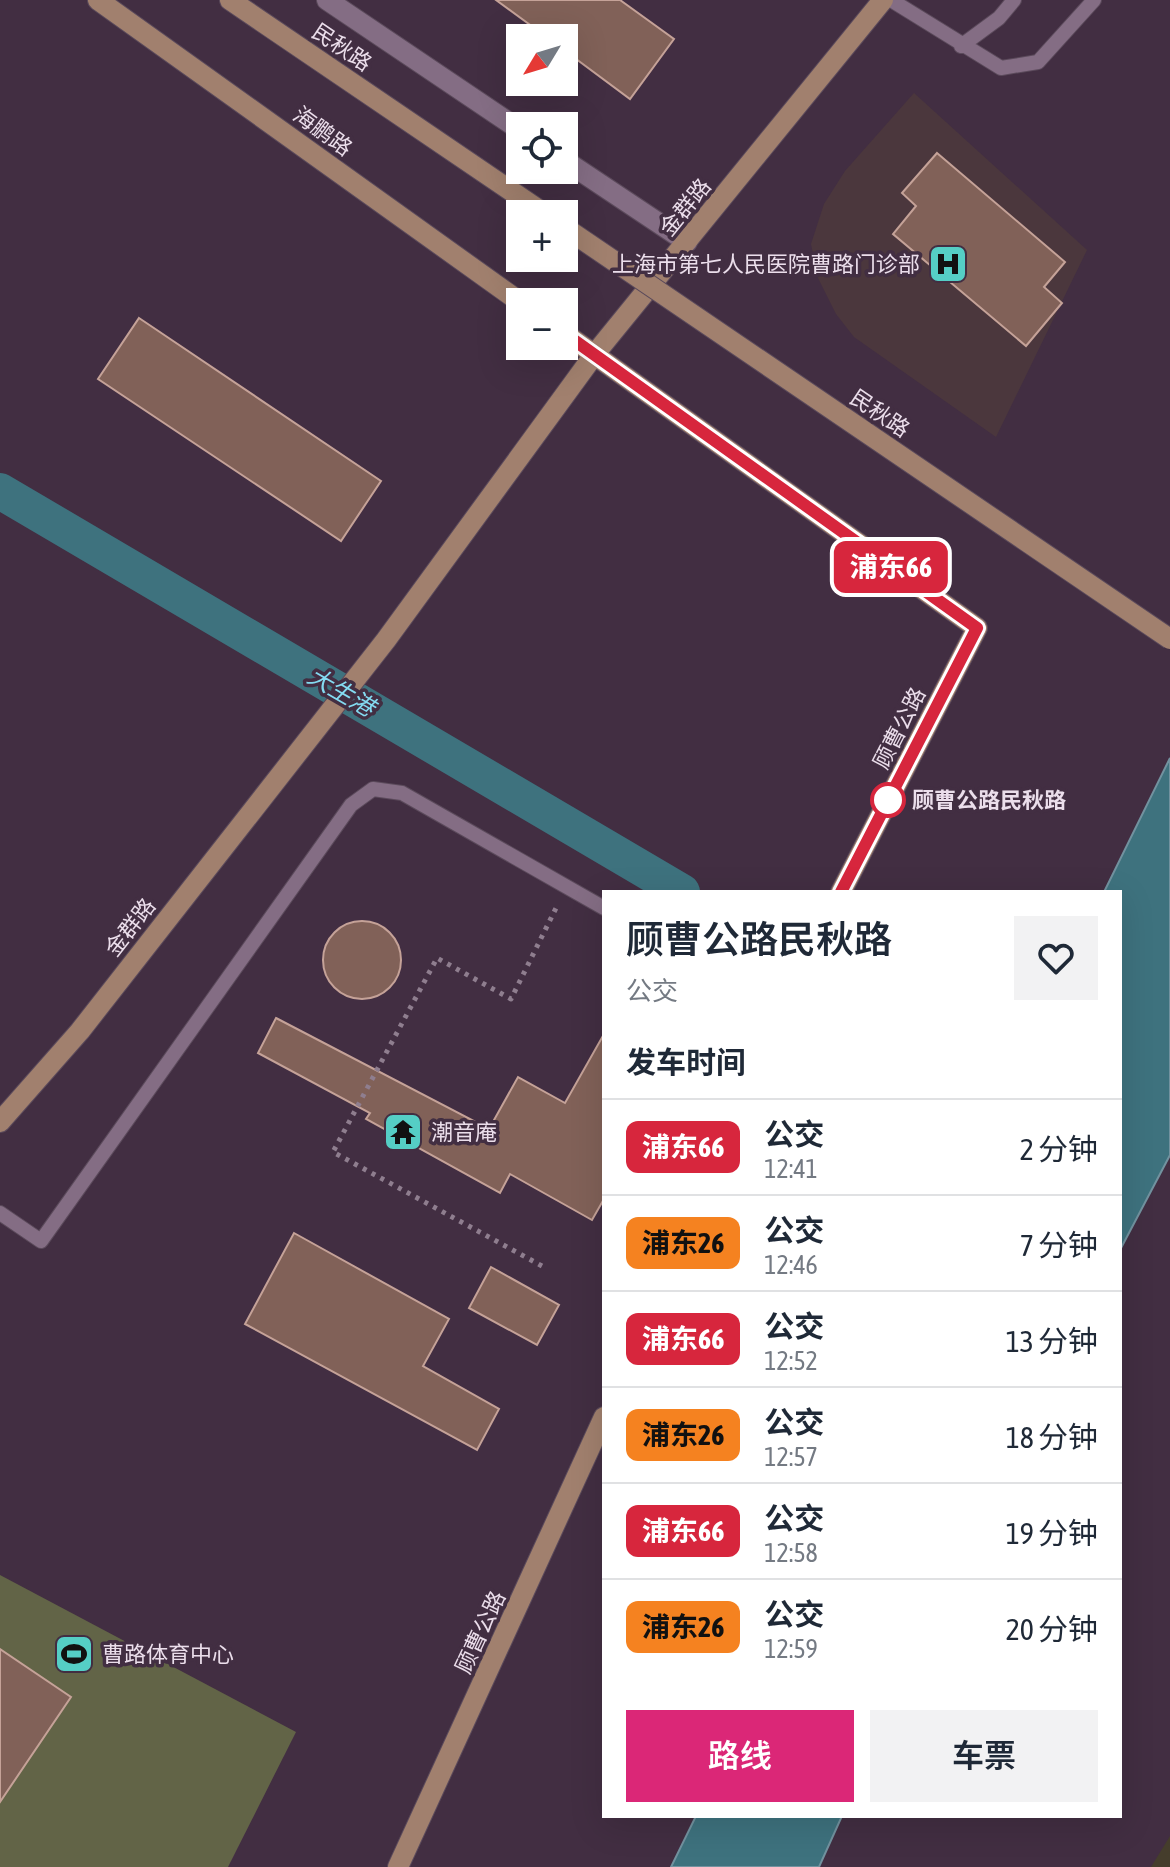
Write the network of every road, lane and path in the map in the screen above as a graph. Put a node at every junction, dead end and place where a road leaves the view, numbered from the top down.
1 (98, 0) edge
2 (230, 0) edge
3 (327, 0) edge
4 (883, 0) edge
5 (891, 0) edge
6 (1014, 0) edge
7 (1094, 0) edge
8 (961, 46) junction
9 (506, 121) edge
10 (578, 169) edge
11 (524, 200) edge
12 (578, 237) edge
13 (687, 242) junction
14 (506, 292) edge
15 (578, 343) edge
16 (594, 355) junction
17 (1170, 639) edge
18 (566, 887) junction
19 (843, 890) edge
20 (602, 907) edge
21 (0, 1122) edge
22 (0, 1213) edge
23 (542, 1266) dead end
24 (602, 1421) edge
25 (398, 1867) edge

1 - 14 street, 海鹏路
2 - 11 street, 民秋路
3 - 9 street
4 - 13 street, 金群路
5 - 8 lane
6 - 8 lane
7 - 8 lane
10 - 13 street
12 - 17 street, 民秋路, bridge
13 - 16 street, 金群路
15 - 16 street
16 - 19 street, 顾曹公路
16 - 21 street, 金群路
18 - 20 lane
18 - 22 lane
18 - 23 path
24 - 25 street, 顾曹公路

